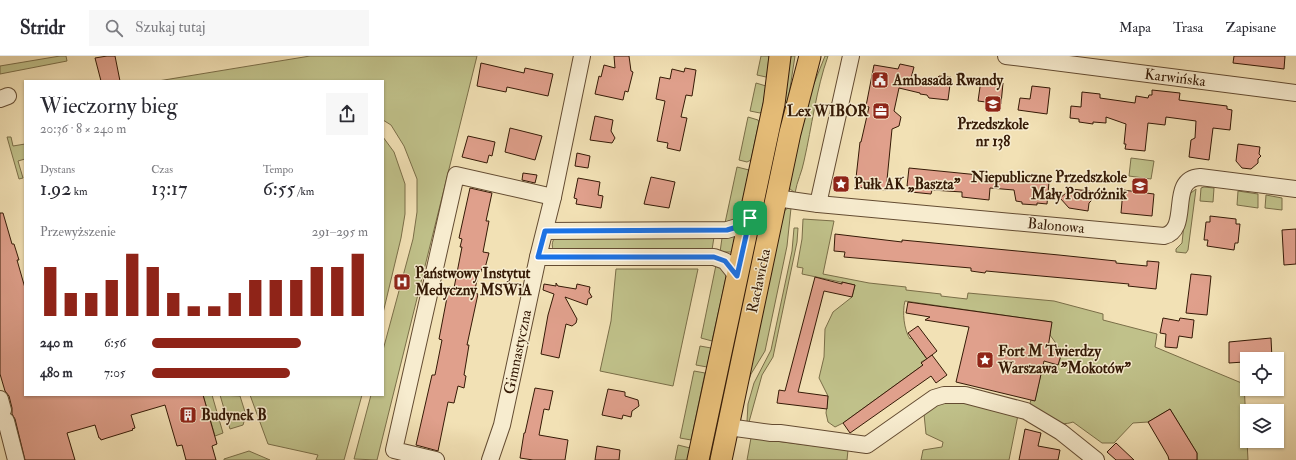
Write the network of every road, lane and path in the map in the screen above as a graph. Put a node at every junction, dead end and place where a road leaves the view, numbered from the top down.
1 (582, 56) edge
2 (780, 56) edge
3 (810, 56) edge
4 (851, 56) edge
5 (1006, 56) edge
6 (1029, 57) edge
7 (1296, 93) edge
8 (1296, 189) edge
9 (553, 197) junction
10 (776, 198) junction
11 (818, 204) junction
12 (750, 218) junction
13 (545, 231) junction
14 (538, 257) junction
15 (737, 276) junction
16 (3, 410) edge
17 (728, 427) junction
18 (1078, 454) edge
19 (395, 455) edge
20 (16, 460) edge
21 (436, 460) edge
22 (490, 460) edge
23 (698, 460) edge
24 (721, 460) edge
25 (1096, 460) edge

1 - 9 street, Gimnastyczna
2 - 12 main road, Racławicka
3 - 10 main road, Racławicka
4 - 11 street
5 - 6 street, Karwińska
6 - 7 street, Karwińska
8 - 11 street, Balonowa
9 - 13 street, Gimnastyczna
9 - 19 street
10 - 11 street, Balonowa
10 - 17 main road, Racławicka
12 - 13 street
12 - 15 main road, Racławicka
13 - 14 street, Gimnastyczna
14 - 15 street
14 - 22 street, Gimnastyczna
15 - 23 main road, Racławicka
16 - 20 street
17 - 18 street
17 - 24 main road, Racławicka
18 - 25 street
19 - 21 street

